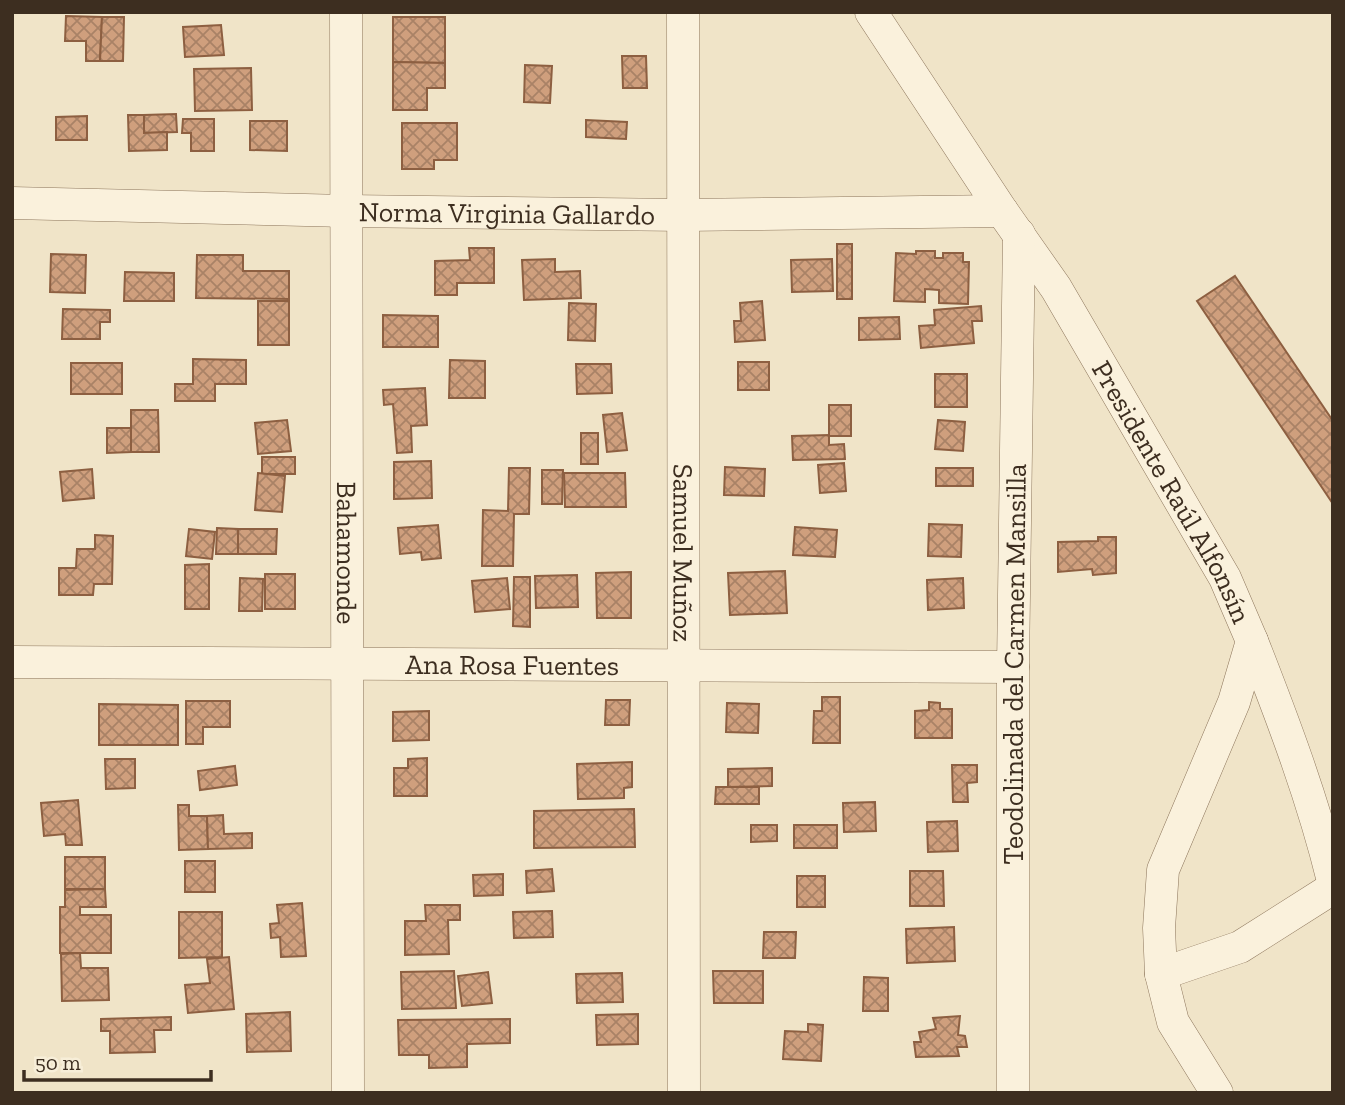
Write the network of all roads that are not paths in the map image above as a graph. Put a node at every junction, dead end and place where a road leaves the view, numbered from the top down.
1 (346, 12) edge
2 (683, 12) edge
3 (871, 12) edge
4 (12, 203) edge
5 (346, 211) junction
6 (684, 215) junction
7 (1011, 223) junction
8 (1252, 641) junction
9 (12, 662) edge
10 (347, 664) junction
11 (683, 665) junction
12 (1013, 667) junction
13 (1331, 870) edge
14 (1161, 974) junction
15 (348, 1093) edge
16 (684, 1093) edge
17 (1013, 1093) edge
18 (1217, 1093) edge

1 - 5 street, Bahamonde
2 - 6 street, Samuel Muñoz
3 - 7 street, Presidente Raúl Alfonsín
4 - 5 street, Norma Virginia Gallardo
5 - 6 street, Norma Virginia Gallardo
5 - 10 street, Bahamonde
6 - 7 street, Norma Virginia Gallardo
6 - 11 street, Samuel Muñoz
7 - 8 street, Presidente Raúl Alfonsín
7 - 12 street, Teodolinada del Carmen Mansilla
8 - 13 street
8 - 14 street, Presidente Raúl Alfonsín
9 - 10 street, Ana Rosa Fuentes
10 - 11 street, Ana Rosa Fuentes
10 - 15 street, Bahamonde
11 - 12 street, Ana Rosa Fuentes
11 - 16 street, Samuel Muñoz
12 - 17 street, Teodolinada del Carmen Mansilla
13 - 14 street
14 - 18 street, Presidente Raúl Alfonsín

